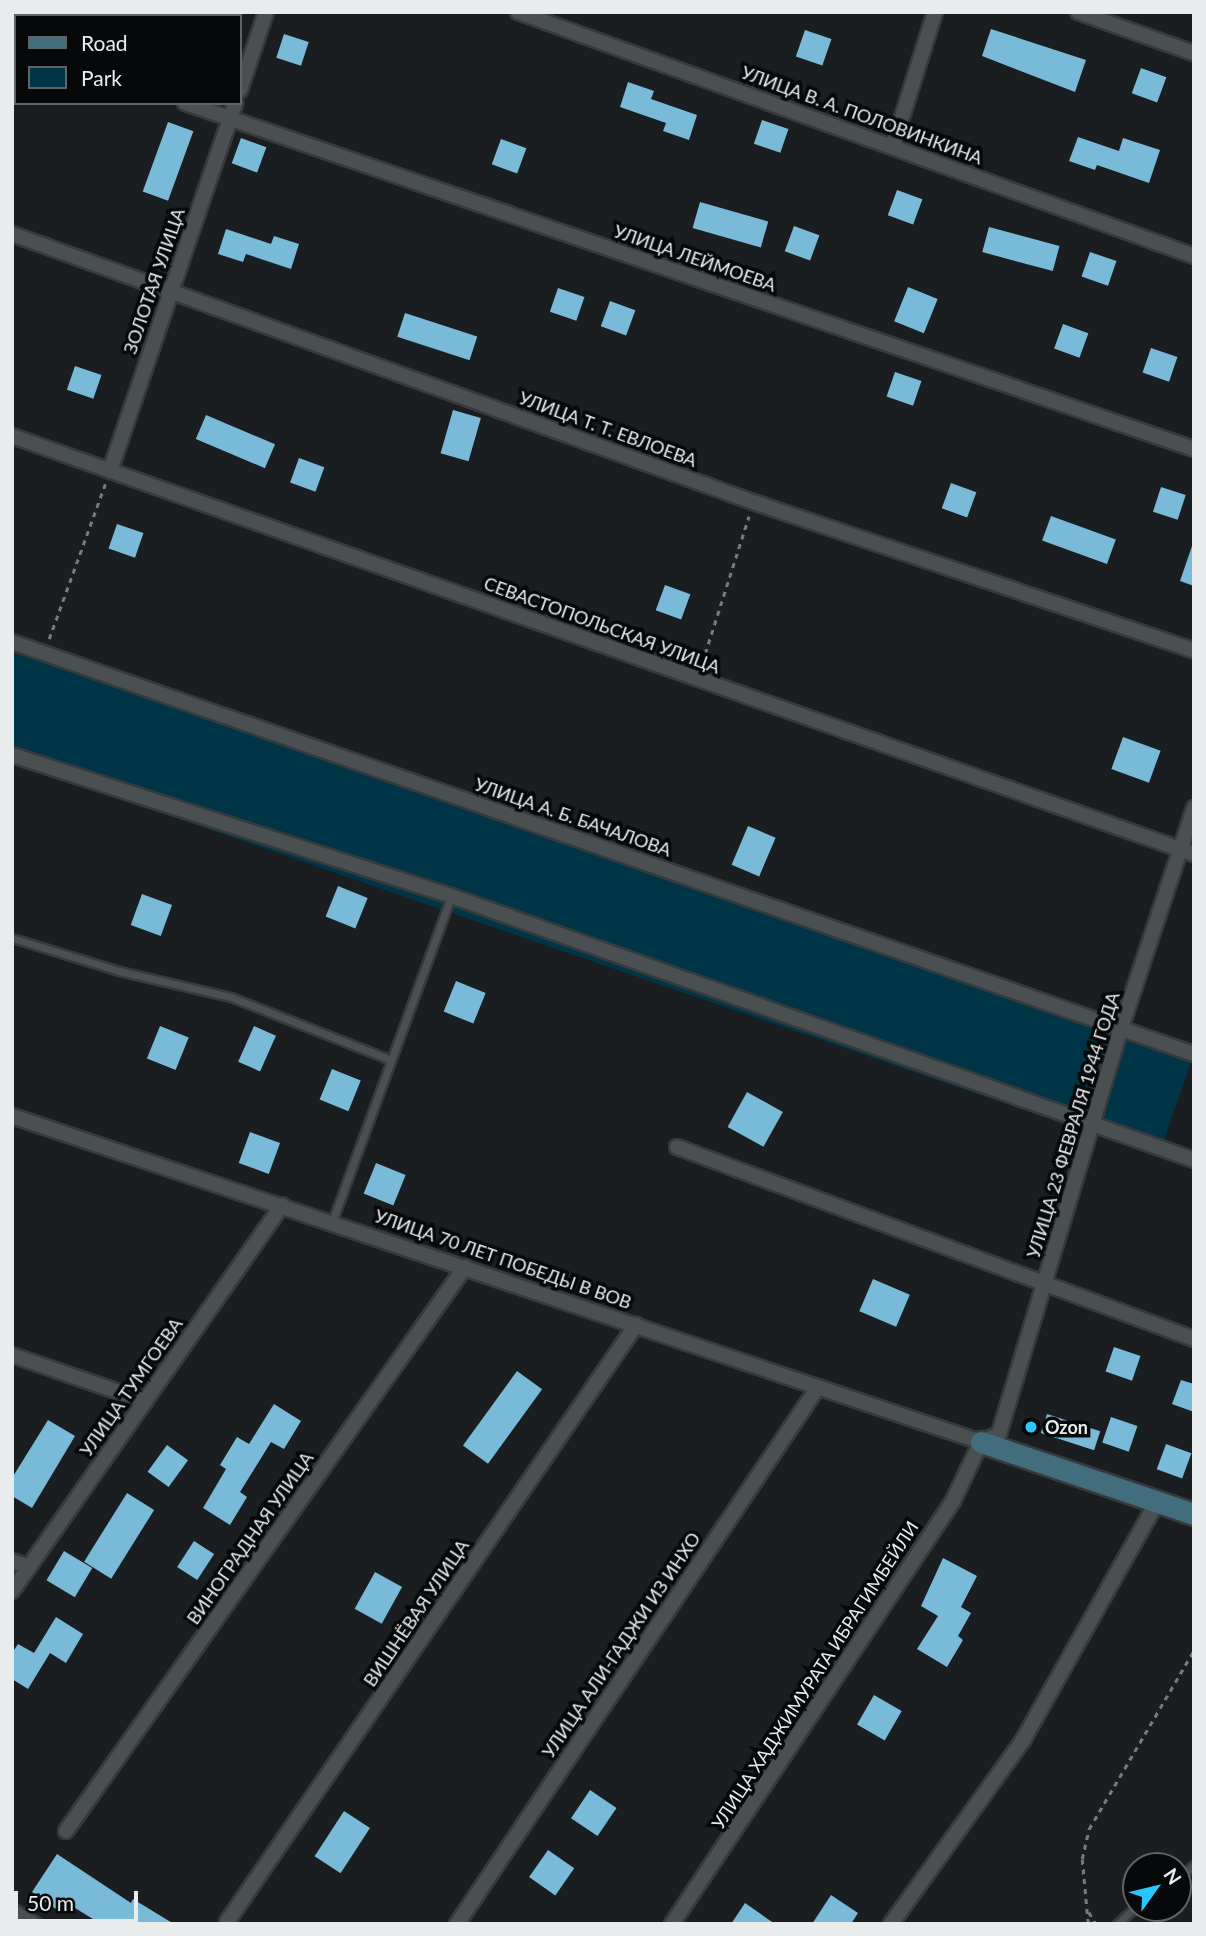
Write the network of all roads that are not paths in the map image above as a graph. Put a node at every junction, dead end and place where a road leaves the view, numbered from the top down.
1 (266, 12) edge
2 (518, 12) edge
3 (935, 12) edge
4 (1078, 12) edge
5 (1194, 54) edge
6 (242, 84) edge
7 (191, 105) edge
8 (234, 105) edge
9 (230, 119) junction
10 (893, 146) junction
11 (12, 234) edge
12 (1194, 256) edge
13 (171, 290) junction
14 (12, 436) edge
15 (1194, 449) edge
16 (110, 471) junction
17 (12, 642) edge
18 (1194, 649) edge
19 (12, 755) edge
20 (1194, 808) edge
21 (1187, 852) edge
22 (451, 896) junction
23 (12, 938) edge
24 (1121, 1028) junction
25 (1194, 1054) edge
26 (391, 1060) junction
27 (12, 1116) edge
28 (1093, 1127) junction
29 (677, 1147) dead end
30 (1194, 1160) edge
31 (282, 1205) junction
32 (332, 1222) junction
33 (465, 1267) junction
34 (1044, 1287) junction
35 (636, 1325) junction
36 (1194, 1339) edge
37 (12, 1355) edge
38 (818, 1387) junction
39 (145, 1401) junction
40 (981, 1442) junction
41 (1157, 1502) junction
42 (1194, 1514) edge
43 (12, 1561) edge
44 (29, 1567) junction
45 (12, 1591) edge
46 (66, 1831) dead end
47 (12, 1911) edge
48 (227, 1922) edge
49 (34, 1924) edge
50 (457, 1924) edge
51 (672, 1924) edge
52 (891, 1924) edge

1 - 6 street
2 - 10 street, УЛИЦА В. А. ПОЛОВИНКИНА
3 - 10 street
4 - 5 street
7 - 9 street, УЛИЦА ЛЕЙМОЕВА
8 - 9 street, ЗОЛОТАЯ УЛИЦА
9 - 13 street, ЗОЛОТАЯ УЛИЦА
9 - 15 street, УЛИЦА ЛЕЙМОЕВА
10 - 12 street, УЛИЦА В. А. ПОЛОВИНКИНА
11 - 13 street, УЛИЦА Т. Т. ЕВЛОЕВА
13 - 16 street, ЗОЛОТАЯ УЛИЦА
13 - 18 street, УЛИЦА Т. Т. ЕВЛОЕВА
14 - 16 street, СЕВАСТОПОЛЬСКАЯ УЛИЦА
16 - 21 street, СЕВАСТОПОЛЬСКАЯ УЛИЦА
17 - 24 street, УЛИЦА А. Б. БАЧАЛОВА
19 - 22 street
20 - 21 street, УЛИЦА 23 ФЕВРАЛЯ 1944 ГОДА
21 - 24 street, УЛИЦА 23 ФЕВРАЛЯ 1944 ГОДА
22 - 26 lane
22 - 28 street
23 - 26 lane
24 - 25 street, УЛИЦА А. Б. БАЧАЛОВА
24 - 28 street, УЛИЦА 23 ФЕВРАЛЯ 1944 ГОДА
26 - 32 lane
27 - 31 street, УЛИЦА 70 ЛЕТ ПОБЕДЫ В ВОВ
28 - 30 street
28 - 34 street, УЛИЦА 23 ФЕВРАЛЯ 1944 ГОДА
29 - 34 street
31 - 32 street, УЛИЦА 70 ЛЕТ ПОБЕДЫ В ВОВ
31 - 39 street, УЛИЦА ТУМГОЕВА
32 - 33 street, УЛИЦА 70 ЛЕТ ПОБЕДЫ В ВОВ
33 - 35 street, УЛИЦА 70 ЛЕТ ПОБЕДЫ В ВОВ
33 - 46 street, ВИНОГРАДНАЯ УЛИЦА
34 - 36 street
34 - 40 street, УЛИЦА 23 ФЕВРАЛЯ 1944 ГОДА
35 - 38 street, УЛИЦА 70 ЛЕТ ПОБЕДЫ В ВОВ
35 - 48 street, ВИШНЁВАЯ УЛИЦА
37 - 39 street
38 - 40 street, УЛИЦА 70 ЛЕТ ПОБЕДЫ В ВОВ
38 - 50 street, УЛИЦА АЛИ-ГАДЖИ ИЗ ИНХО
39 - 44 street, УЛИЦА ТУМГОЕВА
40 - 41 street
40 - 51 street, УЛИЦА ХАДЖИМУРАТА ИБРАГИМБЕЙЛИ
41 - 42 street
41 - 52 street
43 - 44 street
44 - 45 street, УЛИЦА ТУМГОЕВА
47 - 49 street

